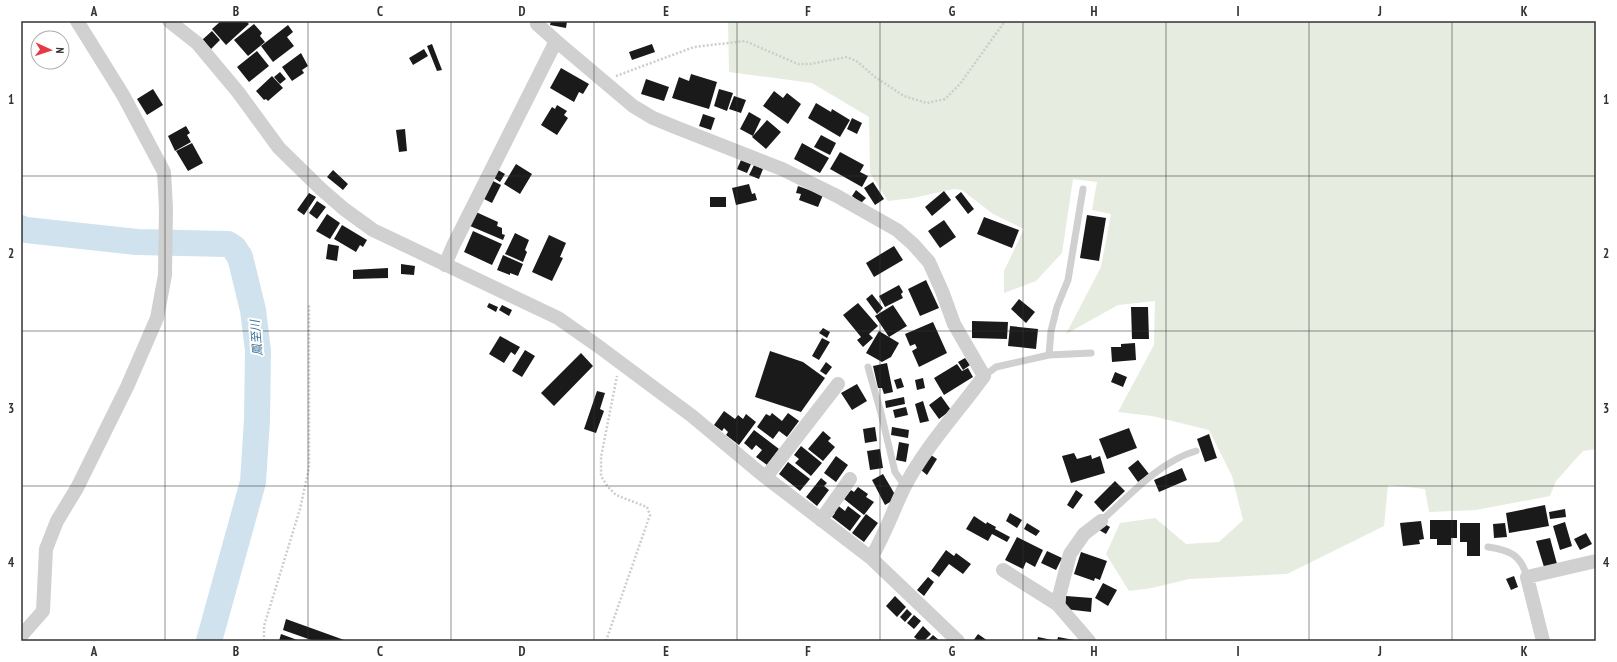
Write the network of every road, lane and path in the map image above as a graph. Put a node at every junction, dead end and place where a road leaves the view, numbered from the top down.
1 (78, 21) edge
2 (169, 21) edge
3 (1005, 21) edge
4 (537, 23) edge
5 (556, 41) junction
6 (603, 81) junction
7 (1083, 190) dead end
8 (445, 265) junction
9 (309, 305) dead end
10 (1091, 353) dead end
11 (1048, 354) junction
12 (620, 362) junction
13 (868, 367) dead end
14 (984, 376) junction
15 (838, 384) dead end
16 (1196, 451) dead end
17 (766, 477) junction
18 (850, 479) dead end
19 (905, 486) junction
20 (821, 520) junction
21 (1101, 520) joint
22 (1488, 547) dead end
23 (871, 558) junction
24 (1596, 561) edge
25 (1004, 570) dead end
26 (1528, 577) junction
27 (1057, 604) junction
28 (21, 636) edge
29 (264, 641) edge
30 (606, 641) edge
31 (958, 641) edge
32 (1089, 641) edge
33 (1543, 641) edge

1 - 28 street
2 - 8 street
3 - 6 path
4 - 5 street
5 - 6 street
5 - 8 street
6 - 14 street
7 - 11 lane
8 - 12 street
9 - 29 path
10 - 11 lane
11 - 14 lane
12 - 17 street
12 - 30 path
13 - 19 lane
14 - 19 street
15 - 17 street
16 - 21 lane
17 - 20 street
18 - 20 street
19 - 23 street
20 - 23 street
21 - 27 street
22 - 26 lane
23 - 31 street
24 - 26 street
25 - 27 street
26 - 33 street
27 - 32 street

